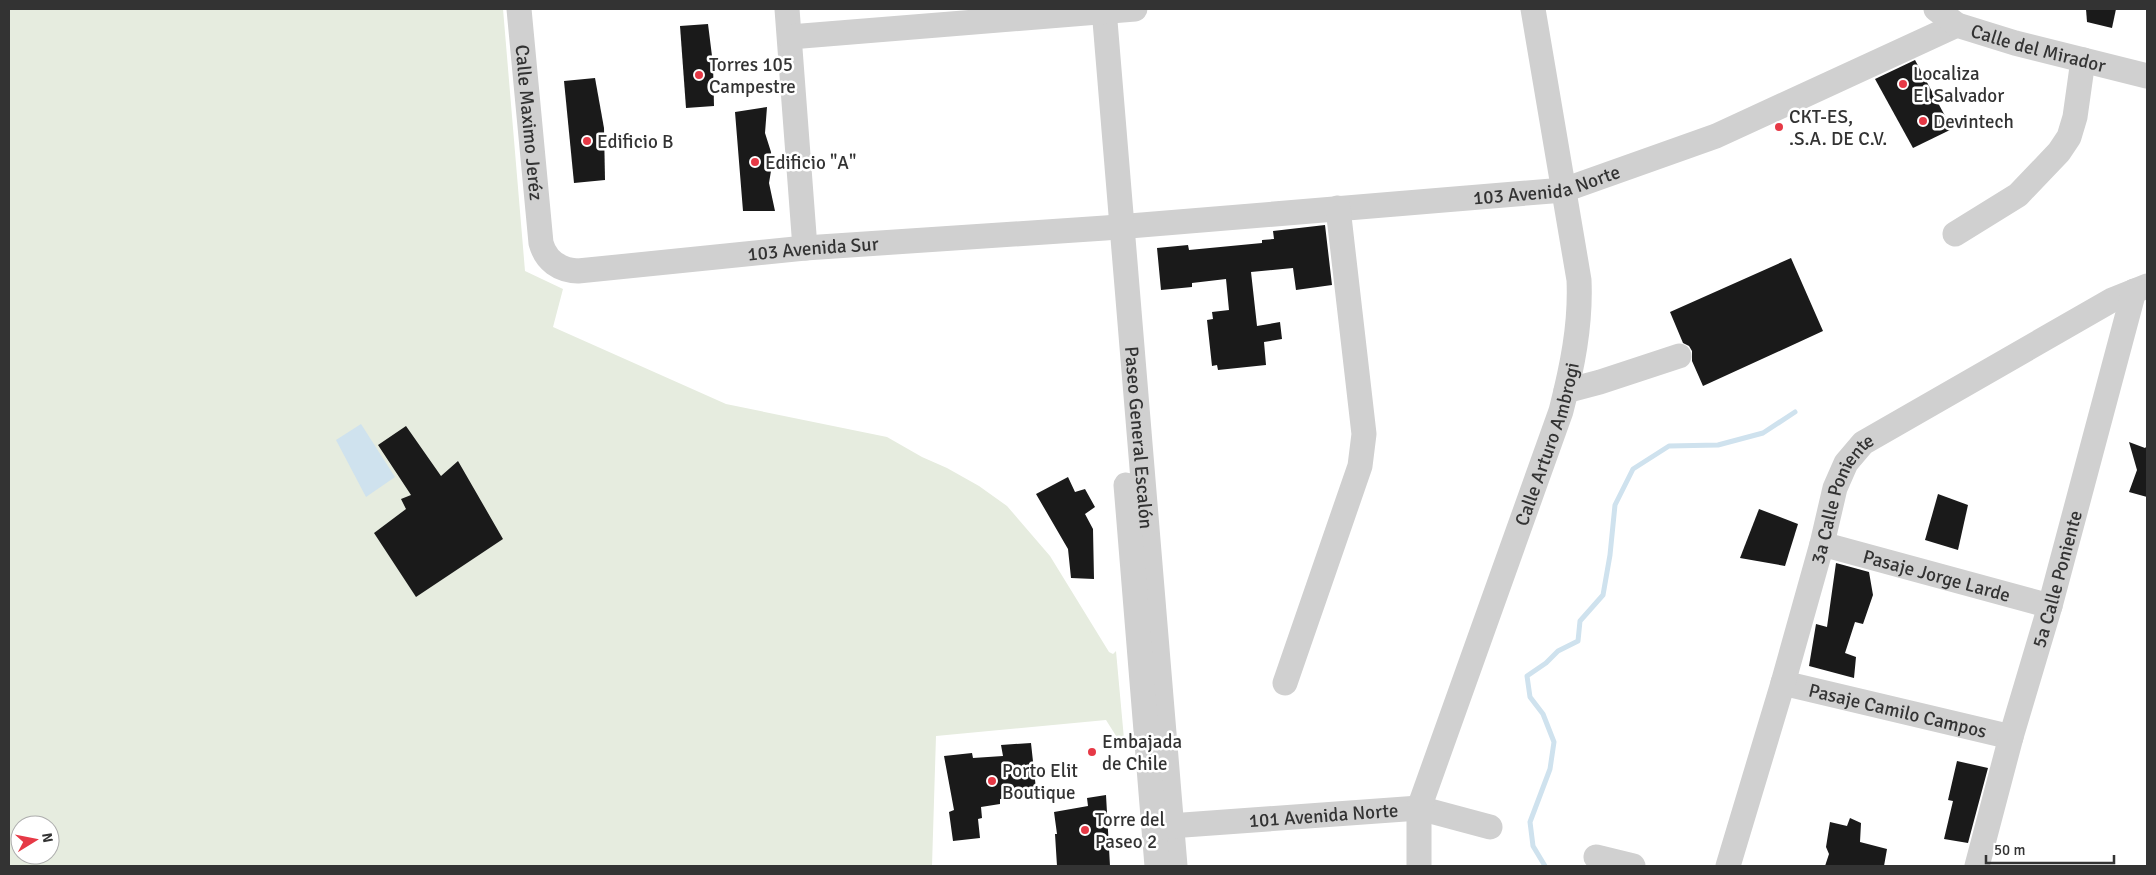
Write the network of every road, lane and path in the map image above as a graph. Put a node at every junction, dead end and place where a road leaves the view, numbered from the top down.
1 (519, 9) edge
2 (787, 9) edge
3 (1135, 9) edge
4 (1533, 9) edge
5 (1936, 9) edge
6 (1096, 11) edge
7 (1958, 25) junction
8 (790, 37) junction
9 (2083, 60) junction
10 (2147, 76) edge
11 (1564, 190) junction
12 (1338, 208) junction
13 (1114, 228) junction
14 (1955, 234) dead end
15 (540, 236) joint
16 (805, 248) junction
17 (2141, 289) edge
18 (1679, 356) dead end
19 (1566, 391) junction
20 (1822, 544) junction
21 (2050, 606) junction
22 (1783, 683) junction
23 (1286, 684) dead end
24 (2011, 737) junction
25 (1418, 808) junction
26 (1163, 826) junction
27 (1490, 827) dead end
28 (1596, 857) dead end
29 (1157, 866) edge
30 (1175, 866) edge
31 (1419, 866) edge
32 (1633, 866) edge
33 (1728, 866) edge
34 (1977, 866) edge

1 - 15 street, Calle Maximo Jeréz
2 - 8 street
3 - 6 street
4 - 11 street, Calle Arturo Ambrogi
5 - 7 street, Calle del Mirador
6 - 8 street
6 - 13 street, Paseo General Escalón
7 - 9 street, Calle del Mirador
7 - 11 street, 103 Avenida Norte
8 - 16 street
9 - 10 street, Calle del Mirador
9 - 14 street
11 - 12 street, 103 Avenida Norte
11 - 19 street, Calle Arturo Ambrogi
12 - 13 street, 103 Avenida Norte
12 - 23 street
13 - 16 street, 103 Avenida Sur
13 - 26 street, Paseo General Escalón
15 - 16 street, 103 Avenida Sur
17 - 20 street, 3a Calle Poniente
17 - 21 street, 5a Calle Poniente
18 - 19 street
19 - 25 street, Calle Arturo Ambrogi
20 - 21 street, Pasaje Jorge Larde
20 - 22 street, 3a Calle Poniente
21 - 24 street, 5a Calle Poniente
22 - 24 street, Pasaje Camilo Campos
22 - 33 street, 3a Calle Poniente
24 - 34 street, 5a Calle Poniente
25 - 26 street, 101 Avenida Norte
25 - 27 street, 101 Avenida Norte
25 - 31 street, Calle Arturo Ambrogi
26 - 29 street, Paseo General Escalón
26 - 30 street, Paseo General Escalón
28 - 32 street

